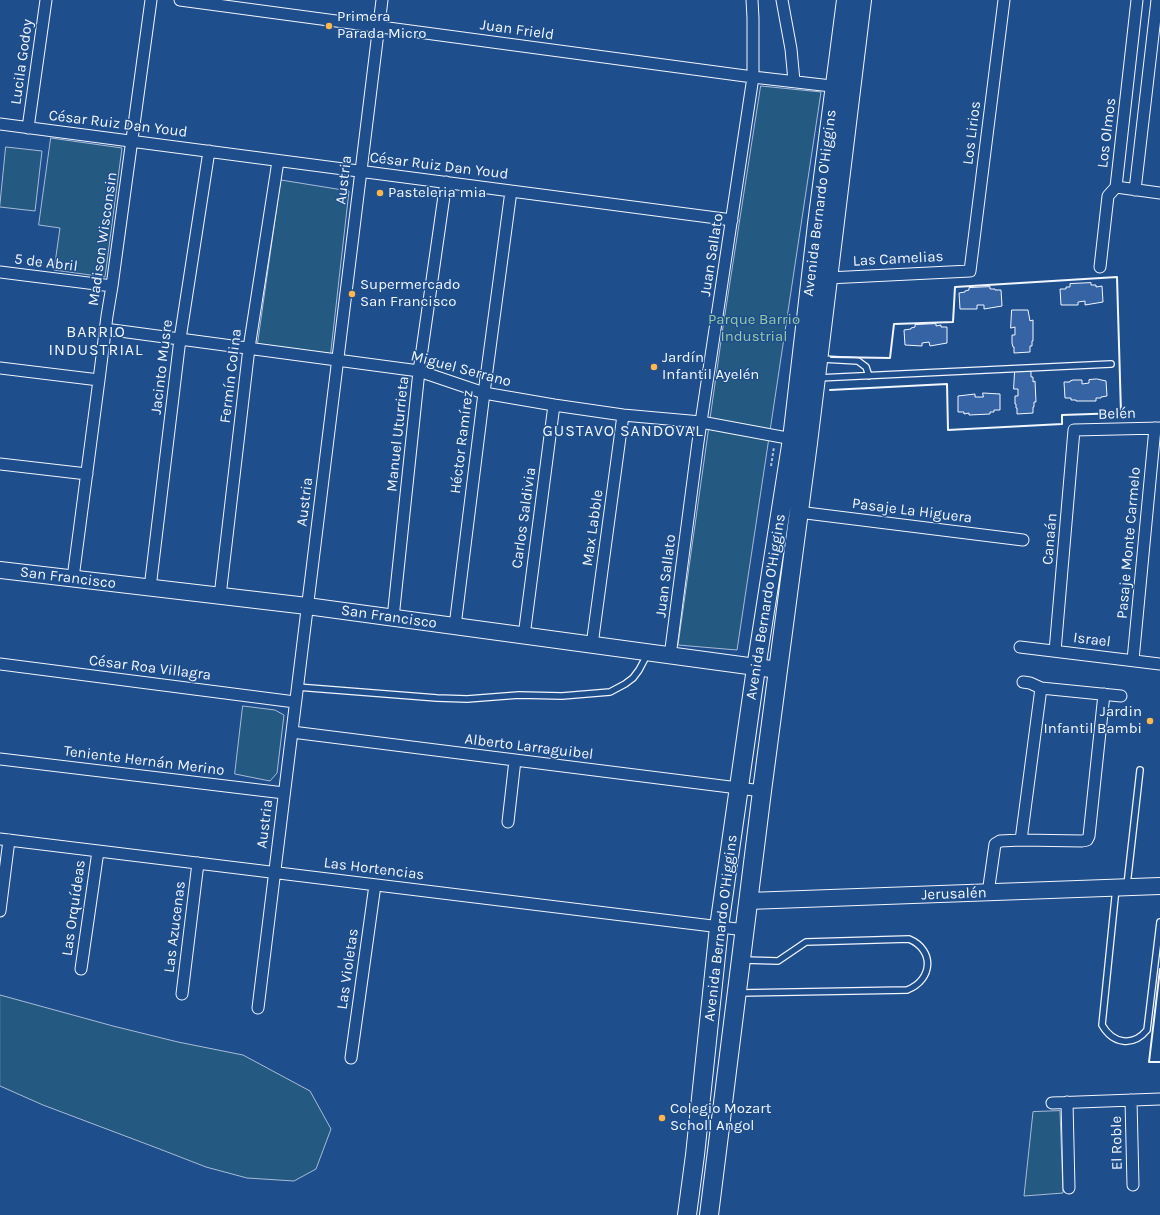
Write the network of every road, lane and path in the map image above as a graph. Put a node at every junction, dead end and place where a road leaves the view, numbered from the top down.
1 (46, 0) edge
2 (151, 0) edge
3 (180, 0) edge
4 (382, 0) edge
5 (752, 0) edge
6 (782, 0) edge
7 (846, 0) edge
8 (862, 0) edge
9 (1004, 0) edge
10 (1137, 0) edge
11 (1157, 0) edge
12 (378, 26) junction
13 (1154, 67) edge
14 (753, 77) junction
15 (794, 81) junction
16 (843, 87) junction
17 (0, 124) edge
18 (28, 128) junction
19 (132, 141) junction
20 (208, 151) junction
21 (278, 160) junction
22 (361, 171) junction
23 (446, 182) junction
24 (1116, 187) junction
25 (1135, 190) junction
26 (511, 191) junction
27 (1160, 193) edge
28 (732, 220) junction
29 (1100, 267) dead end
30 (970, 271) joint
31 (0, 272) edge
32 (828, 278) junction
33 (112, 286) junction
34 (105, 329) junction
35 (180, 339) junction
36 (249, 348) junction
37 (818, 359) junction
38 (338, 360) junction
39 (1111, 364) dead end
40 (0, 368) edge
41 (419, 371) junction
42 (869, 376) junction
43 (816, 378) junction
44 (100, 380) junction
45 (484, 393) junction
46 (554, 405) junction
47 (623, 415) junction
48 (701, 422) junction
49 (1158, 428) edge
50 (1074, 430) joint
51 (800, 441) junction
52 (0, 464) edge
53 (87, 474) junction
54 (798, 512) junction
55 (1023, 540) dead end
56 (0, 570) edge
57 (73, 578) junction
58 (150, 588) junction
59 (220, 596) junction
60 (307, 606) junction
61 (393, 618) junction
62 (455, 626) junction
63 (524, 636) junction
64 (592, 645) junction
65 (1020, 647) dead end
66 (1055, 651) junction
67 (648, 653) junction
68 (670, 656) junction
69 (1133, 660) junction
70 (0, 664) edge
71 (1160, 664) edge
72 (756, 668) junction
73 (778, 670) junction
74 (1023, 682) dead end
75 (297, 687) junction
76 (1041, 688) junction
77 (1104, 694) junction
78 (1121, 696) dead end
79 (295, 702) junction
80 (292, 732) junction
81 (0, 759) edge
82 (515, 760) junction
83 (1140, 770) dead end
84 (739, 788) junction
85 (762, 791) junction
86 (284, 793) junction
87 (508, 822) dead end
88 (5, 839) edge
89 (1021, 840) junction
90 (98, 851) junction
91 (198, 863) junction
92 (274, 872) junction
93 (374, 885) junction
94 (1160, 886) edge
95 (1121, 888) junction
96 (988, 893) junction
97 (748, 902) junction
98 (0, 911) edge
99 (1160, 922) edge
100 (719, 927) junction
101 (745, 930) junction
102 (741, 960) junction
103 (81, 969) dead end
104 (737, 993) junction
105 (182, 994) dead end
106 (258, 1008) dead end
107 (351, 1058) dead end
108 (1160, 1099) edge
109 (1132, 1100) junction
110 (1067, 1102) junction
111 (1052, 1103) dead end
112 (1133, 1185) dead end
113 (1069, 1188) dead end
114 (688, 1213) edge
115 (709, 1215) edge

1 - 18 street, Lucila Godoy
2 - 19 street, Madison Wisconsin
3 - 12 street, Juan Frield
4 - 12 street, Austria
5 - 14 street, Juan Sallato
6 - 15 street
7 - 16 main road, Avenida Bernardo O'Higgins
8 - 16 main road, Avenida Bernardo O'Higgins
9 - 30 street, Los Lirios
10 - 24 street, Los Olmos
11 - 13 street
12 - 14 street, Juan Frield
12 - 22 street, Austria
13 - 25 street
14 - 15 street, Juan Frield
14 - 28 street, Juan Sallato
15 - 16 street, Juan Frield
16 - 32 main road, Avenida Bernardo O'Higgins
16 - 51 main road, Avenida Bernardo O'Higgins
17 - 18 street, César Ruiz Dan Youd
18 - 19 street, César Ruiz Dan Youd
19 - 20 street, César Ruiz Dan Youd
19 - 33 street, Madison Wisconsin
20 - 21 street, César Ruiz Dan Youd
20 - 35 street, Jacinto Musre
21 - 22 street, César Ruiz Dan Youd
21 - 36 street, Fermín Colina
22 - 23 street, César Ruiz Dan Youd
22 - 38 street, Austria
23 - 26 street, César Ruiz Dan Youd
23 - 41 street, Manuel Uturrieta
24 - 25 street
24 - 29 street, Los Olmos
25 - 27 street
26 - 28 street, César Ruiz Dan Youd
26 - 45 street, Héctor Ramírez
28 - 48 street, Juan Sallato
30 - 32 street, Las Camelias
31 - 33 street, 5 de Abril
32 - 37 main road, Avenida Bernardo O'Higgins
33 - 34 street, Madison Wisconsin
34 - 35 street, Miguel Serrano
34 - 44 street, Madison Wisconsin
35 - 36 street, Miguel Serrano
35 - 58 street, Jacinto Musre
36 - 38 street, Miguel Serrano
36 - 59 street, Fermín Colina
37 - 42 lane
37 - 43 main road, Avenida Bernardo O'Higgins
38 - 41 street, Miguel Serrano
38 - 60 street, Austria
39 - 42 lane
40 - 44 street
41 - 45 street, Miguel Serrano
41 - 61 street, Manuel Uturrieta
42 - 43 lane
43 - 51 main road, Avenida Bernardo O'Higgins
44 - 53 street, Madison Wisconsin
45 - 46 street, Miguel Serrano
45 - 62 street, Héctor Ramírez
46 - 47 street, Miguel Serrano
46 - 63 street, Carlos Saldivia
47 - 48 street, Miguel Serrano
47 - 64 street, Max Labble
48 - 51 street, Miguel Serrano
48 - 68 street, Juan Sallato
49 - 50 street, Belén
49 - 69 street, Pasaje Monte Carmelo
50 - 66 street, Canaán
51 - 54 main road, Avenida Bernardo O'Higgins
51 - 72 main road, Avenida Bernardo O'Higgins
52 - 53 street
53 - 57 street, Madison Wisconsin
54 - 55 street, Pasaje La Higuera
54 - 73 main road, Avenida Bernardo O'Higgins
56 - 57 street, San Francisco
57 - 58 street, San Francisco
58 - 59 street, San Francisco
59 - 60 street, San Francisco
60 - 61 street, San Francisco
60 - 75 street, Austria
61 - 62 street, San Francisco
62 - 63 street, San Francisco
63 - 64 street, San Francisco
64 - 67 street, San Francisco
65 - 66 street, Israel
66 - 69 street, Israel
67 - 68 street, San Francisco
67 - 75 lane
68 - 72 street, San Francisco
69 - 71 street, Israel
70 - 79 street, César Roa Villagra
72 - 73 street, San Francisco
72 - 84 main road, Avenida Bernardo O'Higgins
73 - 85 main road, Avenida Bernardo O'Higgins
74 - 76 street
75 - 79 street, Austria
76 - 77 street
76 - 89 street
77 - 78 street
77 - 89 street
79 - 80 street, Austria
80 - 82 street, Alberto Larraguibel
80 - 86 street, Austria
81 - 86 street, Teniente Hernán Merino
82 - 84 street, Alberto Larraguibel
82 - 87 street
83 - 95 lane
84 - 85 street, Alberto Larraguibel
84 - 100 main road, Avenida Bernardo O'Higgins
85 - 97 main road, Avenida Bernardo O'Higgins
86 - 92 street, Austria
88 - 90 street, Las Hortencias
88 - 98 street
89 - 96 street
90 - 91 street, Las Hortencias
90 - 103 street, Las Orquídeas
91 - 92 street, Las Hortencias
91 - 105 street, Las Azucenas
92 - 93 street, Las Hortencias
92 - 106 street, Austria
93 - 100 street, Las Hortencias
93 - 107 street, Las Violetas
94 - 95 street, Jerusalén
95 - 96 street, Jerusalén
95 - 99 lane
96 - 97 street, Jerusalén
97 - 101 main road, Avenida Bernardo O'Higgins
100 - 101 street, Las Hortencias
100 - 114 main road, Avenida Bernardo O'Higgins
101 - 102 main road, Avenida Bernardo O'Higgins
102 - 104 main road, Avenida Bernardo O'Higgins
102 - 104 lane
104 - 115 main road, Avenida Bernardo O'Higgins
108 - 109 street
109 - 110 street
109 - 112 street, El Roble
110 - 111 street
110 - 113 street

